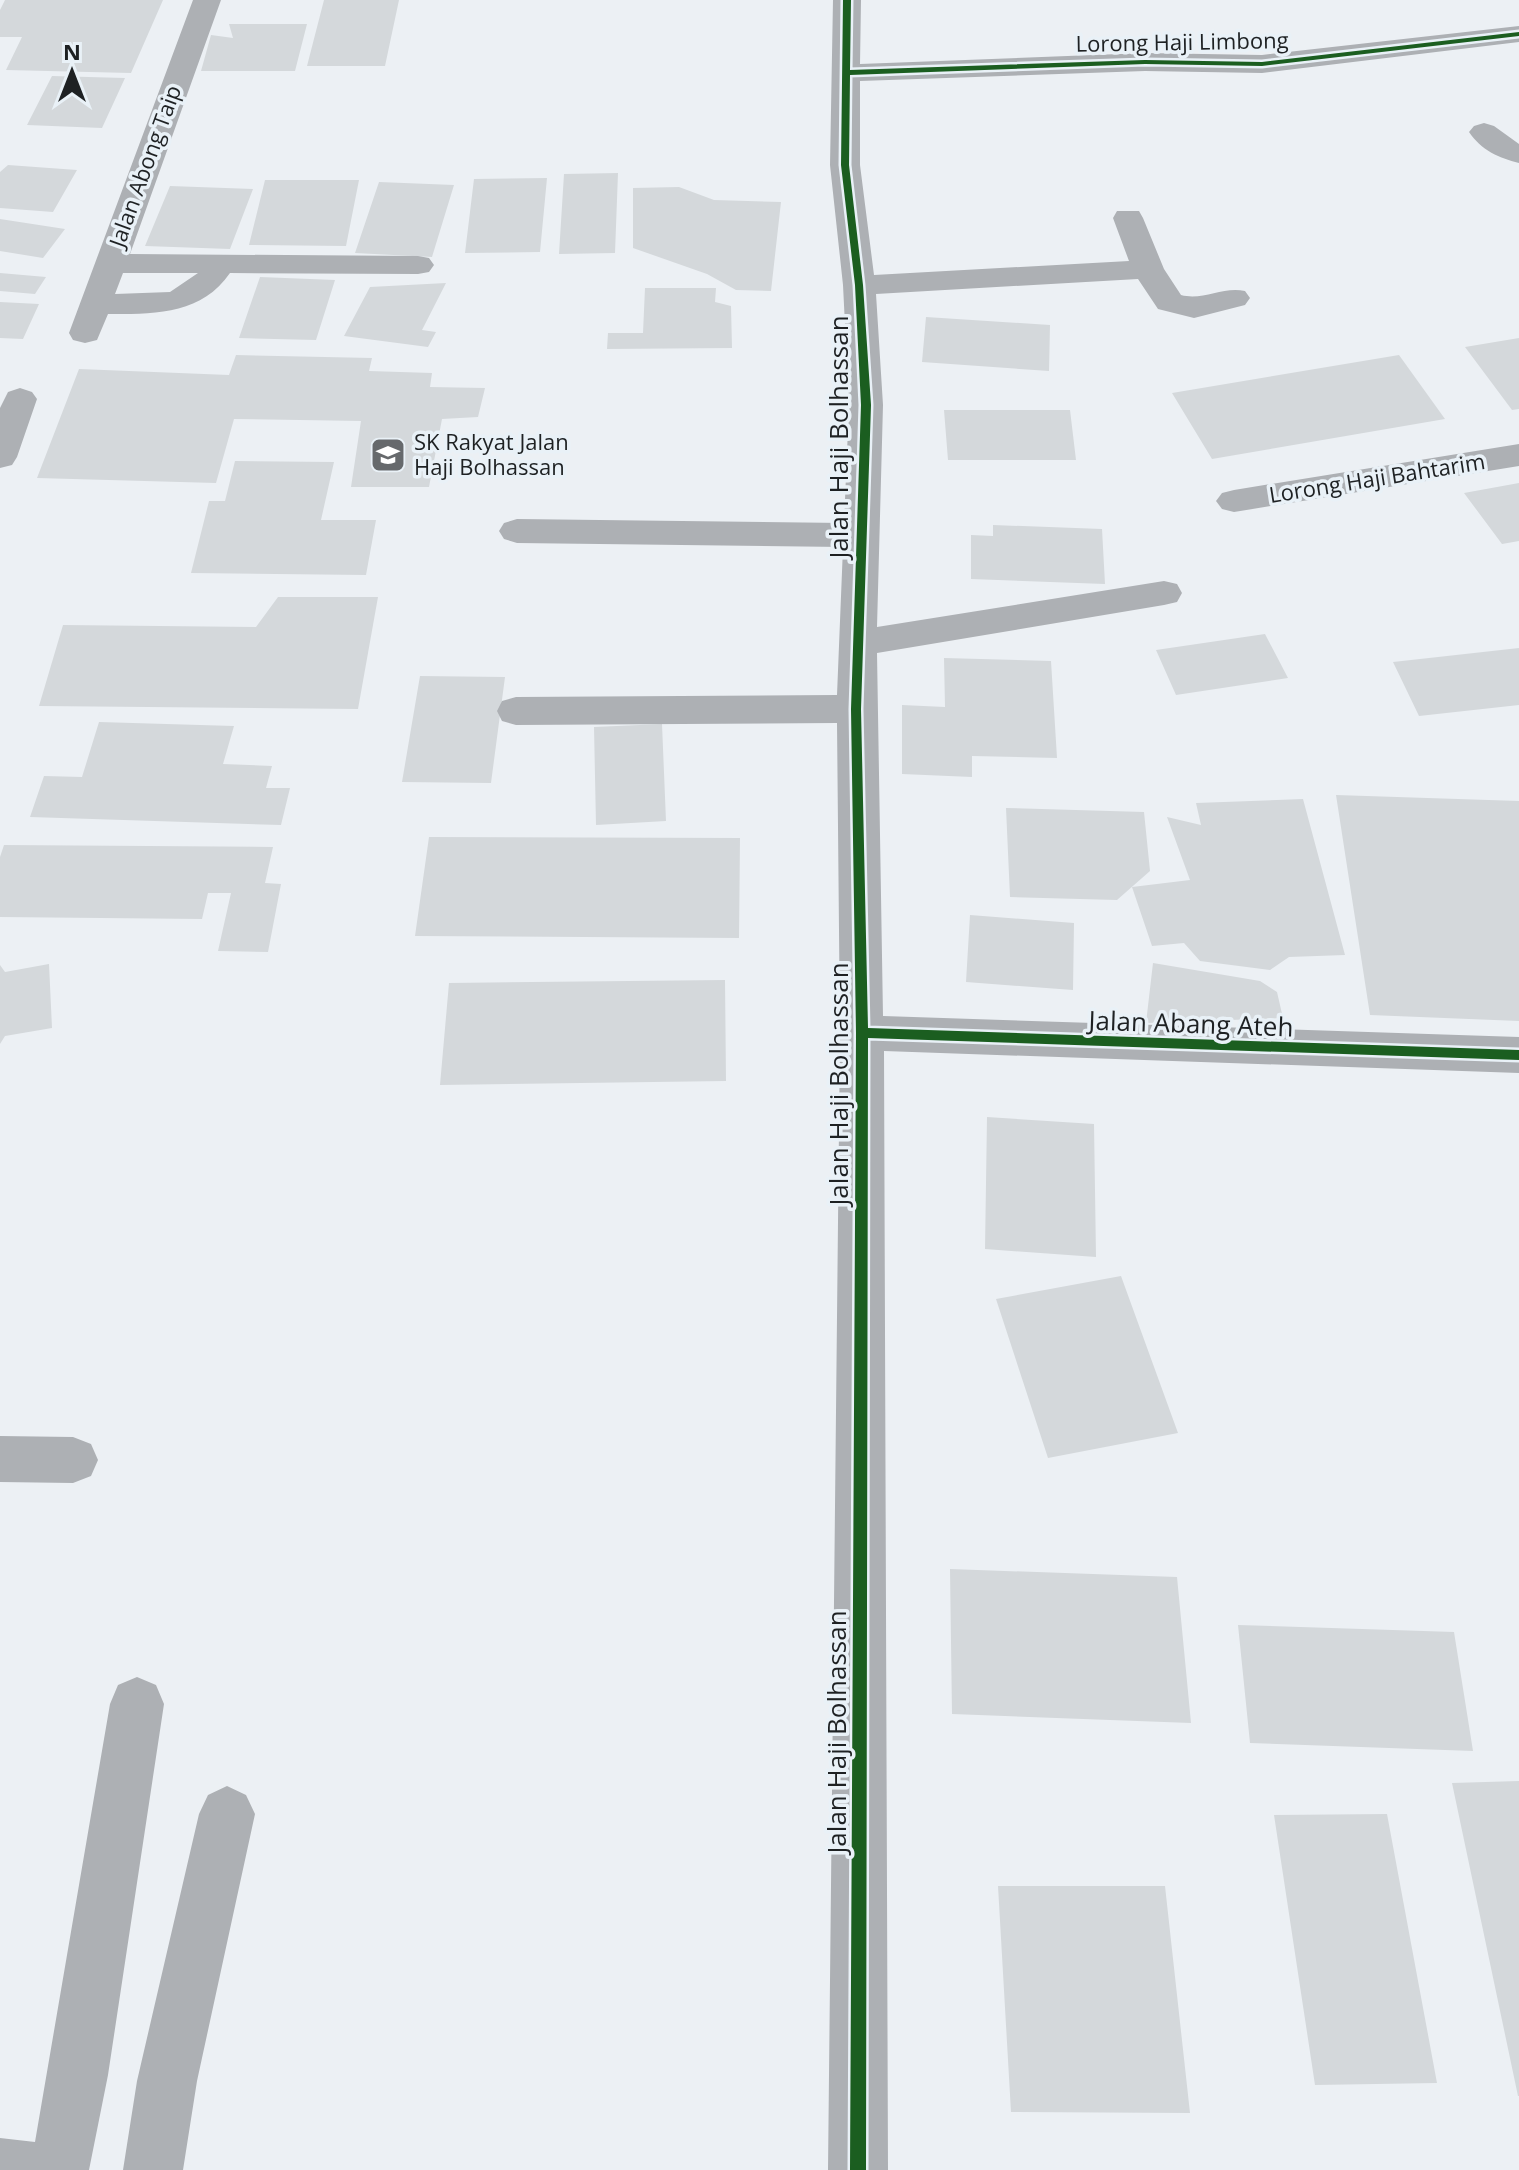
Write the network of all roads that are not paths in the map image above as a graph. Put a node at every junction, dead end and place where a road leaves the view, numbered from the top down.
1 (207, 0) edge
2 (847, 0) edge
3 (1519, 34) edge
4 (845, 73) junction
5 (1484, 132) dead end
6 (1519, 154) edge
7 (1128, 218) dead end
8 (110, 263) junction
9 (418, 265) dead end
10 (219, 266) junction
11 (1148, 269) junction
12 (859, 285) junction
13 (1234, 298) dead end
14 (20, 399) dead end
15 (1519, 455) edge
16 (0, 457) edge
17 (1234, 501) dead end
18 (517, 531) dead end
19 (863, 535) junction
20 (1164, 593) dead end
21 (859, 643) junction
22 (856, 709) junction
23 (516, 711) dead end
24 (862, 1033) junction
25 (1519, 1055) edge
26 (0, 1459) edge
27 (73, 1460) dead end
28 (137, 1704) dead end
29 (227, 1814) dead end
30 (0, 2168) edge
31 (29, 2170) edge
32 (59, 2170) edge
33 (153, 2170) edge
34 (858, 2170) edge

1 - 8 street, Jalan Abong Taip
2 - 4 street, Jalan Haji Bolhassan
3 - 4 street, Lorong Haji Limbong
4 - 12 street, Jalan Haji Bolhassan
5 - 6 street
7 - 11 street
8 - 10 street
8 - 10 street, Jalan Abong Taip
9 - 10 street
11 - 12 street
11 - 13 street
12 - 19 street, Jalan Haji Bolhassan
14 - 16 street
15 - 17 street, Lorong Haji Bahtarim
18 - 19 street
19 - 21 street, Jalan Haji Bolhassan
20 - 21 street
21 - 22 street, Jalan Haji Bolhassan
22 - 23 street
22 - 24 street, Jalan Haji Bolhassan
24 - 25 street, Jalan Abang Ateh
24 - 34 street, Jalan Haji Bolhassan
26 - 27 street
28 - 32 street
29 - 33 street
30 - 31 street

